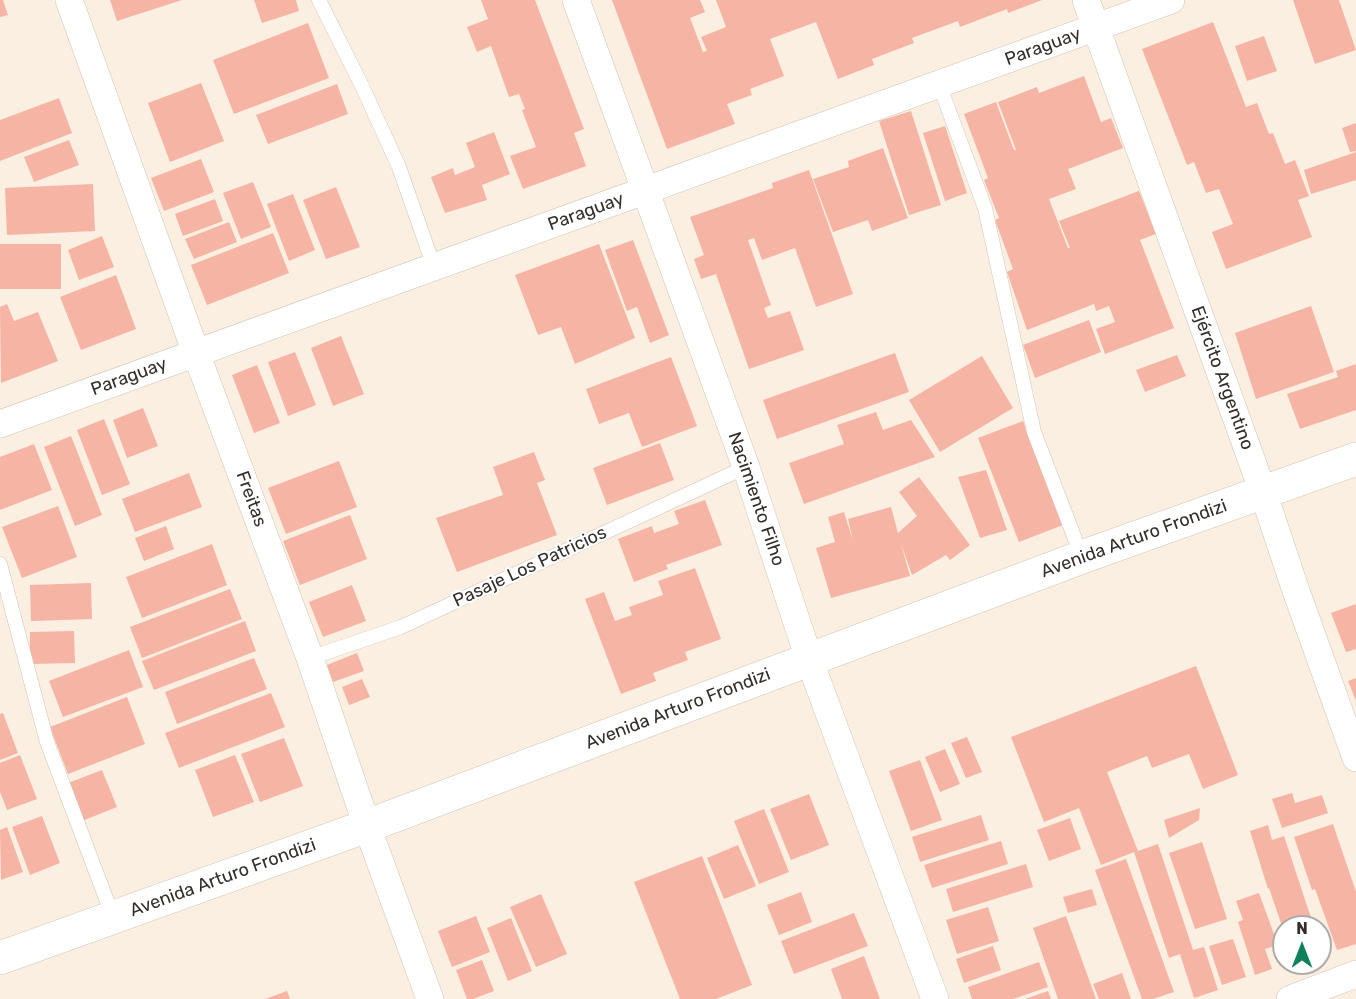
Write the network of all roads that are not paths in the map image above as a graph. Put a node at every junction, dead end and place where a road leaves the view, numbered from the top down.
1 (69, 0) edge
2 (319, 0) edge
3 (576, 0) edge
4 (1086, 0) edge
5 (1172, 0) edge
6 (1096, 27) junction
7 (939, 84) junction
8 (646, 190) junction
9 (434, 267) junction
10 (196, 353) junction
11 (0, 424) edge
12 (1356, 459) edge
13 (746, 467) junction
14 (1263, 492) junction
15 (1082, 557) junction
16 (0, 564) edge
17 (310, 658) junction
18 (809, 659) junction
19 (1356, 758) edge
20 (367, 826) junction
21 (113, 917) junction
22 (0, 958) edge
23 (1356, 974) edge
24 (430, 999) edge
25 (935, 999) edge
26 (1290, 999) edge

1 - 10 street, Freitas
2 - 9 lane
3 - 8 street, Nacimiento Filho
4 - 6 street, Ejército Argentino
5 - 6 street, Paraguay
6 - 7 street, Paraguay
6 - 14 street, Ejército Argentino
7 - 8 street, Paraguay
7 - 15 lane
8 - 9 street, Paraguay
8 - 13 street, Nacimiento Filho
9 - 10 street, Paraguay
10 - 11 street, Paraguay
10 - 17 street, Freitas
12 - 14 main road, Avenida Arturo Frondizi
13 - 17 lane, Pasaje Los Patricios
13 - 18 street, Nacimiento Filho
14 - 15 main road, Avenida Arturo Frondizi
14 - 19 street, Ejército Argentino
15 - 18 main road, Avenida Arturo Frondizi
16 - 21 lane
17 - 20 street, Freitas
18 - 20 main road, Avenida Arturo Frondizi
18 - 25 street, Nacimiento Filho
20 - 21 main road, Avenida Arturo Frondizi
20 - 24 street, Freitas
21 - 22 main road, Avenida Arturo Frondizi
23 - 26 street

